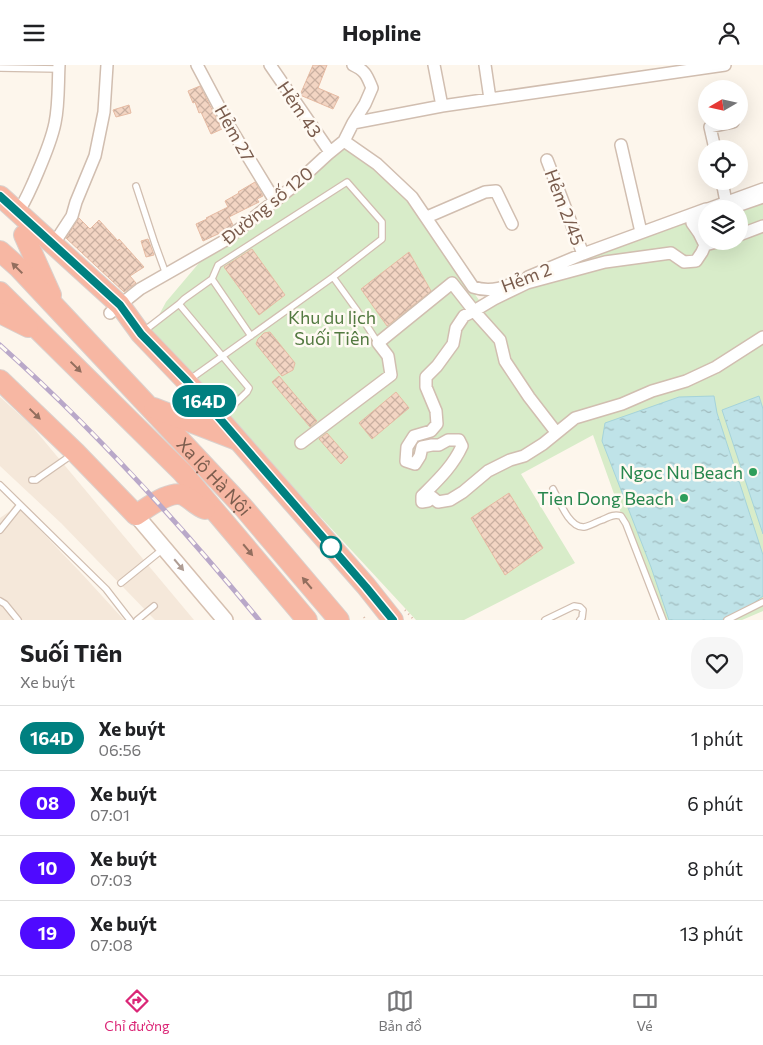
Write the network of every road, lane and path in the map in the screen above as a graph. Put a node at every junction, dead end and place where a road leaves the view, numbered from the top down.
1 (107, 65) edge
2 (197, 65) edge
3 (270, 65) edge
4 (353, 65) edge
5 (434, 65) edge
6 (485, 65) edge
7 (725, 65) edge
8 (59, 67) edge
9 (0, 68) edge
10 (490, 99) junction
11 (442, 106) junction
12 (353, 123) junction
13 (344, 141) junction
14 (621, 145) dead end
15 (330, 153) junction
16 (547, 160) dead end
17 (136, 186) dead end
18 (763, 189) edge
19 (0, 196) edge
20 (763, 197) edge
21 (740, 200) edge
22 (275, 201) junction
23 (748, 201) edge
24 (9, 212) edge
25 (698, 212) edge
26 (427, 217) junction
27 (698, 221) edge
28 (512, 223) dead end
29 (763, 226) edge
30 (641, 232) junction
31 (698, 232) edge
32 (748, 232) edge
33 (24, 235) junction
34 (50, 250) junction
35 (703, 250) edge
36 (0, 251) edge
37 (583, 254) junction
38 (166, 275) junction
39 (333, 277) junction
40 (212, 279) junction
41 (0, 292) edge
42 (179, 304) junction
43 (115, 309) junction
44 (58, 310) junction
45 (474, 311) junction
46 (0, 313) edge
47 (41, 333) junction
48 (141, 334) junction
49 (251, 336) junction
50 (763, 337) edge
51 (378, 343) junction
52 (222, 356) junction
53 (187, 381) junction
54 (1, 382) edge
55 (150, 406) junction
56 (219, 419) junction
57 (556, 432) junction
58 (239, 441) junction
59 (301, 443) dead end
60 (75, 452) junction
61 (32, 480) dead end
62 (0, 485) edge
63 (553, 489) dead end
64 (20, 505) junction
65 (216, 513) junction
66 (136, 515) junction
67 (0, 530) edge
68 (164, 548) junction
69 (121, 583) dead end
70 (0, 601) edge
71 (763, 602) edge
72 (154, 607) dead end
73 (399, 615) edge
74 (364, 617) dead end
75 (18, 620) edge
76 (130, 620) edge
77 (137, 620) edge
78 (225, 620) edge
79 (307, 620) edge
80 (339, 620) edge
81 (366, 620) edge
82 (414, 620) edge
83 (545, 620) edge
84 (580, 620) edge
85 (663, 620) edge
86 (726, 620) edge

1 - 34 street
2 - 22 street, Hẻm 27
3 - 15 street, Hẻm 43
4 - 12 street, Đường số 120
5 - 11 street
6 - 10 street
7 - 10 street
8 - 9 lane
8 - 24 street
10 - 11 street
11 - 12 street
12 - 13 street, Đường số 120
13 - 15 street, Đường số 120
13 - 26 street, Hẻm 2
14 - 30 street
15 - 22 street, Đường số 120
16 - 37 street, Hẻm 2/45
17 - 38 lane
18 - 21 street, Hẻm 2
19 - 24 highway
20 - 23 street
22 - 38 street, Đường số 120
24 - 33 highway
24 - 34 highway
25 - 30 street, Hẻm 2
26 - 28 street
26 - 37 street, Hẻm 2
27 - 31 street
29 - 32 street
30 - 37 street, Hẻm 2
33 - 34 highway
33 - 44 highway
34 - 43 highway
35 - 45 street
44 -> 36 highway, Xa lộ Hà Nội
38 - 43 street, Đường số 120
39 - 40 lane
39 - 49 lane
39 - 51 lane
40 - 42 lane
40 - 49 lane
41 - 47 highway, Xa lộ Hà Nội
42 - 48 lane
42 - 52 lane
43 - 48 highway
44 - 55 highway, Xa lộ Hà Nội
45 - 51 street
45 - 57 street
45 - 57 street
46 - 47 highway
47 -> 65 highway, Xa lộ Hà Nội
48 - 53 highway
49 - 52 lane
50 - 57 street
51 - 59 street
52 - 53 lane
52 - 56 lane
53 - 56 highway
54 -> 60 highway
55 - 58 highway
80 -> 55 highway, Xa lộ Hà Nội
56 - 58 highway
58 - 73 highway
60 - 61 lane
60 - 66 highway
62 - 64 lane
63 - 85 lane
64 - 67 lane
64 - 76 lane
65 - 66 highway, Xa lộ Hà Nội
65 -> 79 highway, Xa lộ Hà Nội
66 - 68 main road
68 - 69 lane
68 -> 78 main road
70 - 75 lane
71 - 86 lane
72 - 77 lane
73 - 82 path
74 - 81 path
83 - 84 lane

